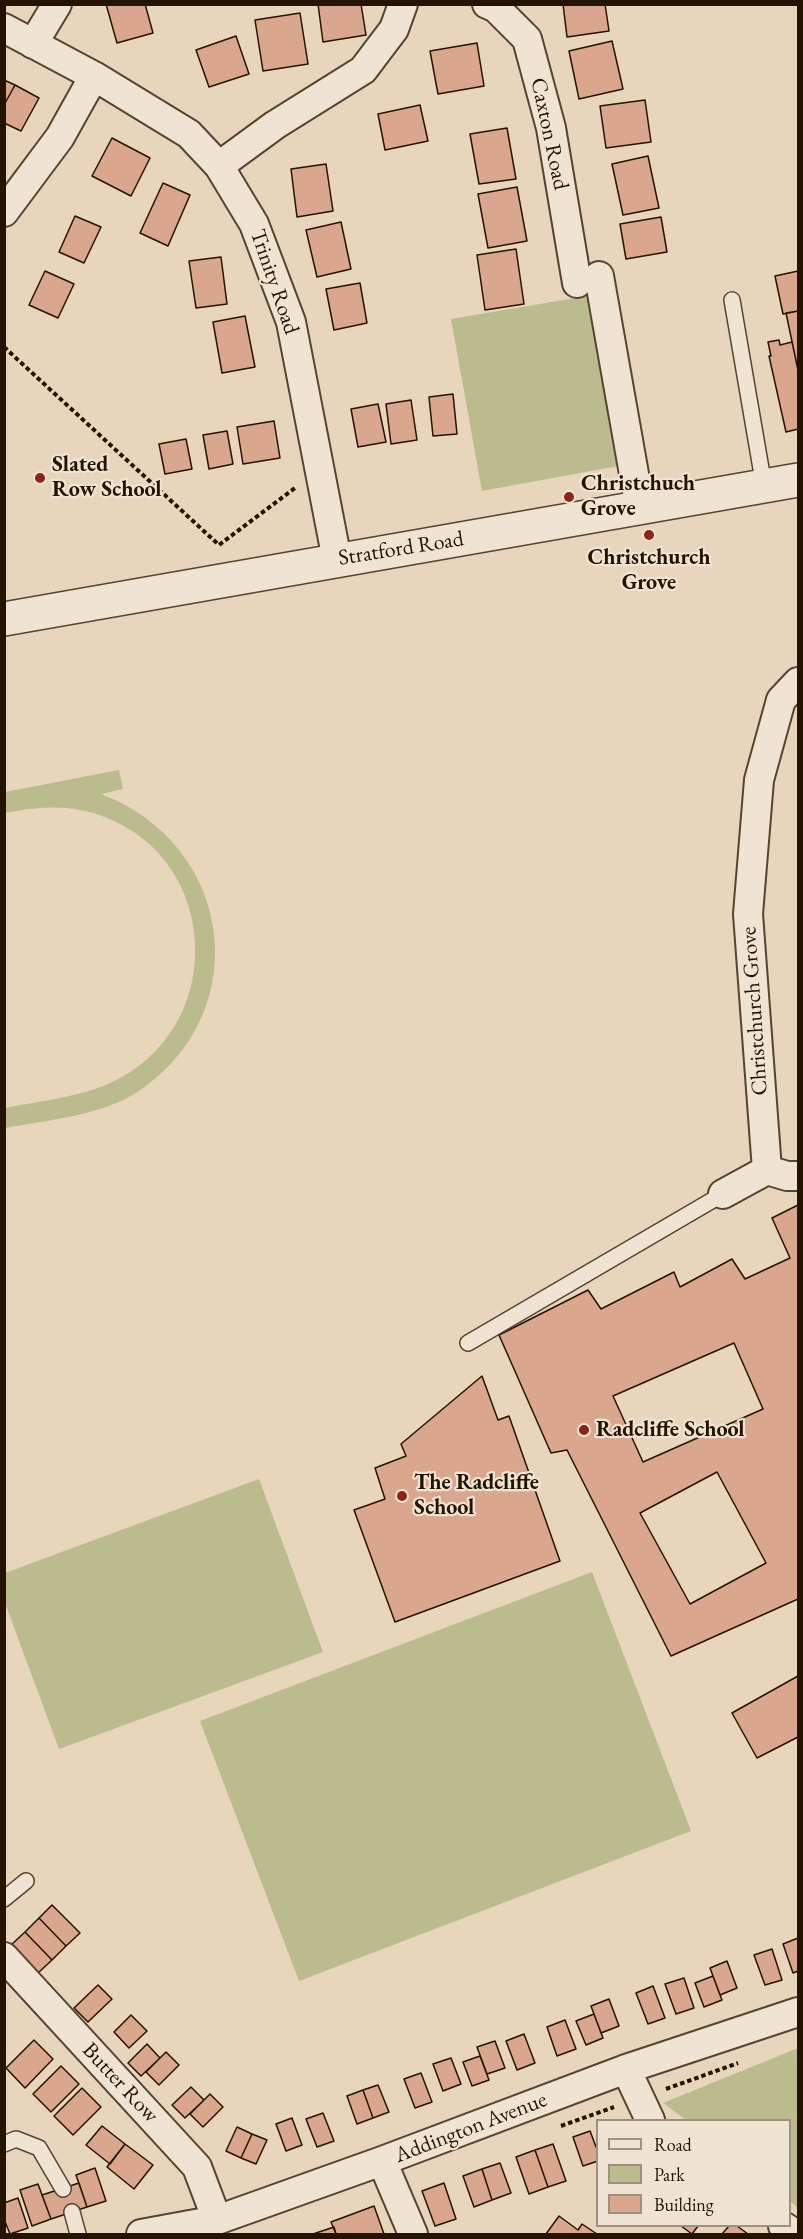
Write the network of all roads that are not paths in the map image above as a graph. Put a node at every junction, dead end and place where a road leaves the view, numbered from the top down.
1 (57, 4) edge
2 (404, 4) edge
3 (487, 4) edge
4 (4, 28) edge
5 (33, 44) junction
6 (94, 76) junction
7 (219, 166) junction
8 (4, 212) edge
9 (732, 300) dead end
10 (798, 480) edge
11 (764, 486) junction
12 (640, 508) junction
13 (337, 560) junction
14 (4, 619) edge
15 (798, 682) edge
16 (767, 1170) junction
17 (798, 1176) edge
18 (723, 1194) joint
19 (468, 1343) dead end
20 (26, 1881) dead end
21 (4, 1899) edge
22 (4, 1957) edge
23 (798, 2012) edge
24 (626, 2069) junction
25 (649, 2119) edge
26 (4, 2144) edge
27 (382, 2161) junction
28 (63, 2188) dead end
29 (72, 2212) dead end
30 (217, 2220) junction
31 (78, 2235) edge
32 (141, 2235) edge
33 (413, 2235) edge

1 - 5 street
2 - 7 street
3 - 12 street, Caxton Road
4 - 5 street, Trinity Road
5 - 6 street, Trinity Road
6 - 7 street, Trinity Road
6 - 8 street
7 - 13 street, Trinity Road
9 - 11 lane
10 - 11 street, Stratford Road
11 - 12 street, Stratford Road
12 - 13 street, Stratford Road
13 - 14 street, Stratford Road
15 - 16 street, Christchurch Grove
16 - 17 street
16 - 18 street
18 - 19 lane
20 - 21 lane
22 - 30 street, Butter Row
23 - 24 street, Addington Avenue
24 - 25 street
24 - 27 street, Addington Avenue
26 - 28 lane
27 - 30 street, Addington Avenue
27 - 33 street
29 - 31 lane
30 - 32 street, Addington Avenue

